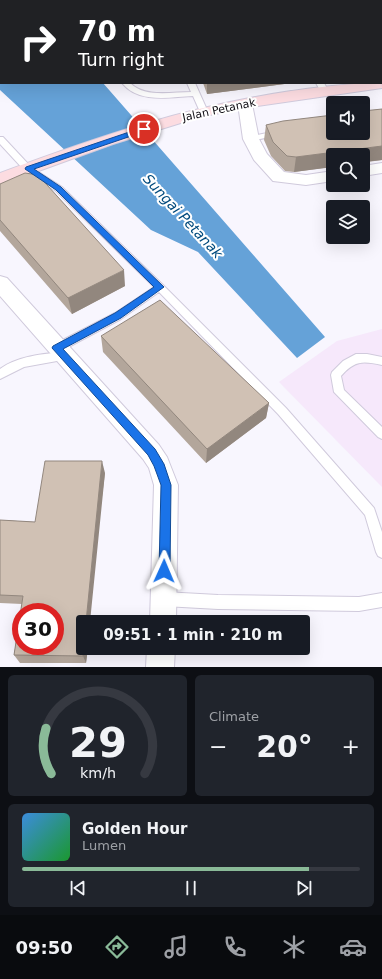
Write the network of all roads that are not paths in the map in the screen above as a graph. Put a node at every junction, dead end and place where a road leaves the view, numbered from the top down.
1 (127, 84) edge
2 (191, 84) edge
3 (370, 84) edge
4 (322, 88) edge
5 (195, 94) junction
6 (245, 104) junction
7 (204, 112) junction
8 (285, 131) edge
9 (0, 139) edge
10 (251, 139) junction
11 (382, 168) edge
12 (28, 169) junction
13 (370, 170) edge
14 (326, 177) edge
15 (0, 179) edge
16 (0, 283) edge
17 (160, 287) junction
18 (60, 352) junction
19 (382, 361) edge
20 (0, 375) edge
21 (382, 434) edge
22 (382, 552) edge
23 (164, 599) junction
24 (382, 600) edge
25 (163, 615) edge
26 (161, 655) edge
27 (160, 667) edge

1 - 5 lane
2 - 5 lane
3 - 4 street, Jalan Petanak
4 - 6 street, Jalan Petanak
5 - 7 lane
6 - 7 street, Jalan Petanak
6 - 10 street
7 - 12 street, Jalan Petanak
8 - 10 lane
9 - 12 lane
10 - 14 street
11 - 13 street
12 - 15 street, Jalan Petanak
12 - 17 lane
16 - 18 street
17 - 18 lane
17 - 22 lane
18 - 20 lane
18 - 23 street
19 - 21 lane
23 - 24 lane
23 - 25 street
26 - 27 street

